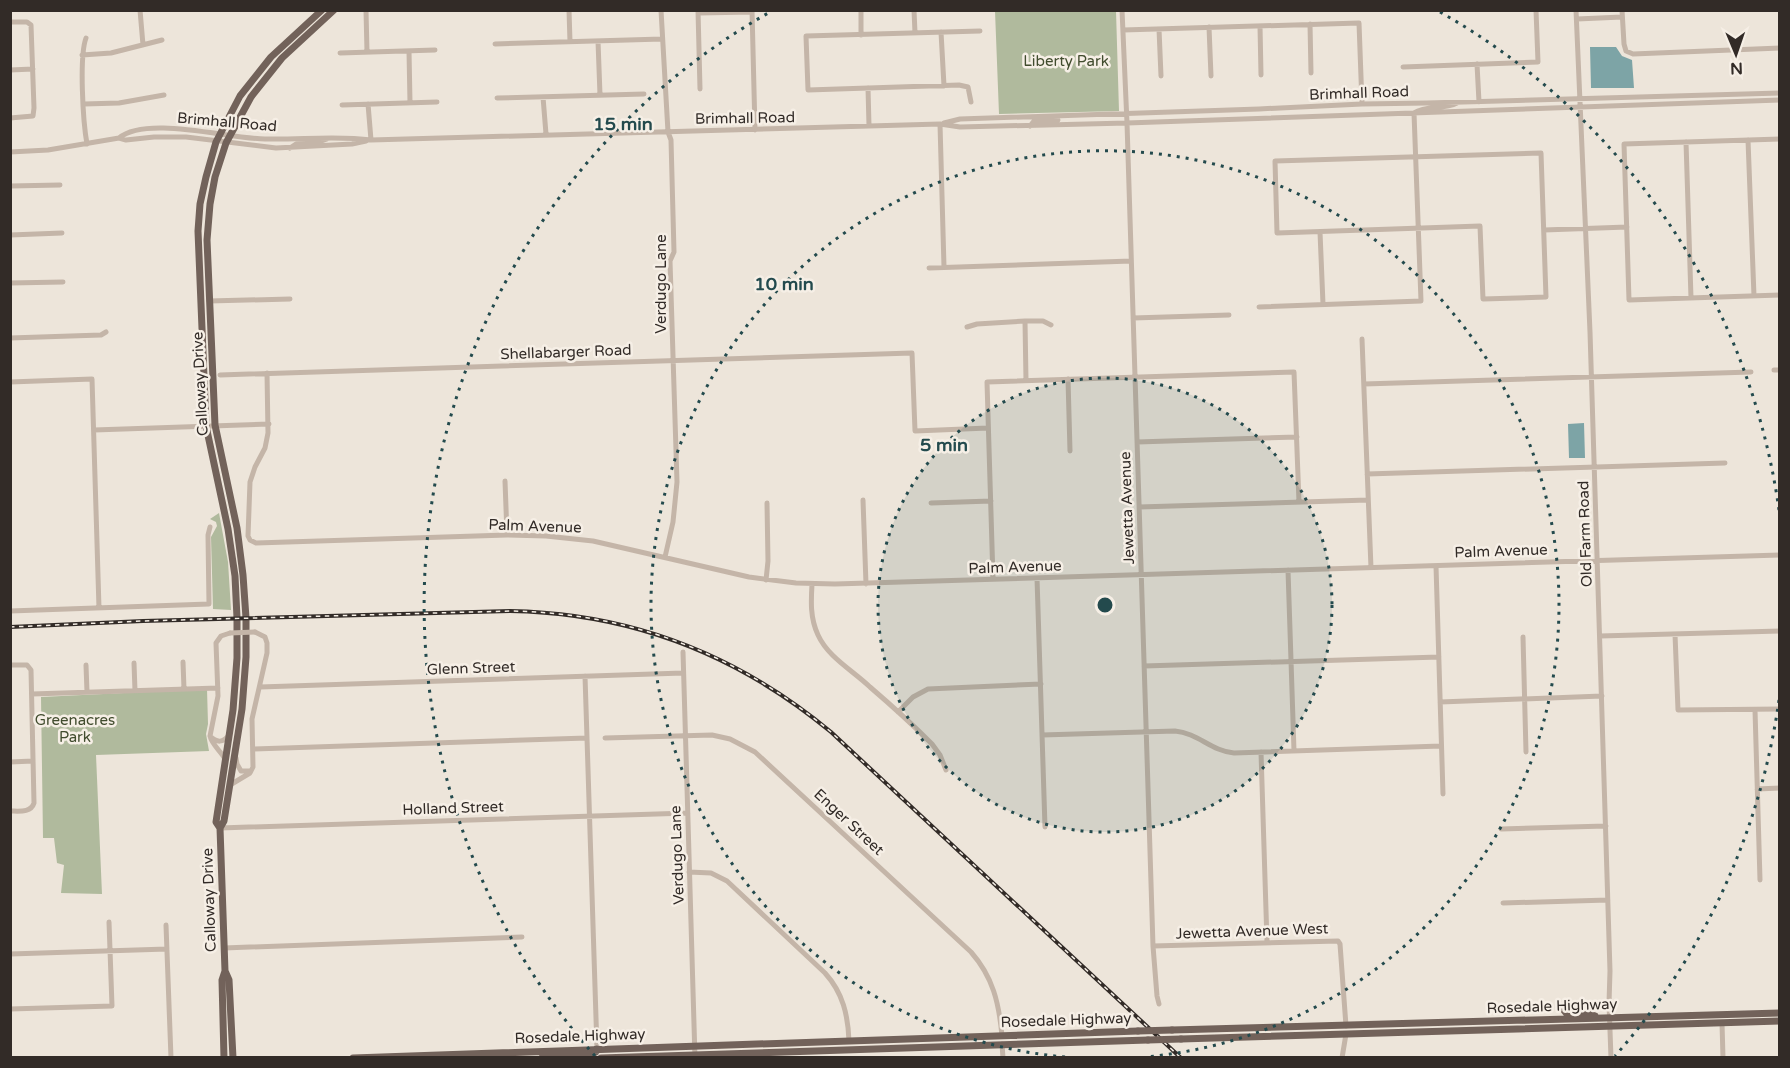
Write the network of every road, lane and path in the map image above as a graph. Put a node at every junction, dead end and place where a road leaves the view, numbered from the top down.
1 (140, 10) edge
2 (322, 10) edge
3 (334, 10) edge
4 (366, 10) edge
5 (569, 10) edge
6 (661, 10) edge
7 (861, 10) edge
8 (914, 10) edge
9 (1122, 10) edge
10 (1536, 10) edge
11 (1576, 10) edge
12 (752, 11) edge
13 (698, 12) edge
14 (1622, 14) edge
15 (1576, 19) junction
16 (10, 22) edge
17 (1310, 24) junction
18 (1260, 26) junction
19 (1209, 27) junction
20 (1159, 29) junction
21 (1123, 30) junction
22 (980, 31) dead end
23 (940, 32) junction
24 (915, 33) junction
25 (861, 35) junction
26 (86, 38) dead end
27 (662, 39) junction
28 (162, 40) dead end
29 (598, 41) junction
30 (570, 42) junction
31 (495, 44) dead end
32 (143, 45) junction
33 (290, 45) junction
34 (1779, 48) edge
35 (435, 50) dead end
36 (409, 51) junction
37 (367, 52) junction
38 (340, 53) dead end
39 (82, 56) junction
40 (1477, 64) junction
41 (1402, 66) dead end
42 (33, 69) junction
43 (10, 70) edge
44 (1311, 73) dead end
45 (1261, 75) dead end
46 (1161, 76) dead end
47 (1211, 76) dead end
48 (944, 86) junction
49 (868, 88) junction
50 (700, 89) dead end
51 (1779, 93) edge
52 (644, 94) dead end
53 (164, 95) dead end
54 (600, 95) junction
55 (543, 97) junction
56 (497, 98) dead end
57 (1579, 98) junction
58 (1779, 100) edge
59 (437, 102) dead end
60 (971, 102) dead end
61 (1458, 102) junction
62 (1479, 102) junction
63 (410, 103) junction
64 (84, 104) junction
65 (368, 104) junction
66 (1362, 104) junction
67 (342, 105) dead end
68 (1580, 108) junction
69 (1126, 113) junction
70 (1414, 113) junction
71 (1067, 116) junction
72 (10, 118) edge
73 (1013, 118) junction
74 (1127, 123) junction
75 (940, 124) junction
76 (869, 126) junction
77 (978, 126) junction
78 (1029, 126) junction
79 (755, 130) junction
80 (669, 132) junction
81 (220, 134) junction
82 (546, 134) junction
83 (230, 135) junction
84 (119, 138) junction
85 (331, 138) junction
86 (1779, 139) edge
87 (371, 140) junction
88 (1748, 140) junction
89 (216, 142) junction
90 (1686, 142) junction
91 (226, 143) junction
92 (87, 144) junction
93 (290, 148) junction
94 (10, 152) edge
95 (1416, 156) junction
96 (60, 185) dead end
97 (10, 186) edge
98 (200, 206) junction
99 (1627, 227) junction
100 (1418, 229) junction
101 (1585, 229) junction
102 (1544, 230) junction
103 (1320, 232) junction
104 (62, 233) dead end
105 (10, 235) edge
106 (208, 246) junction
107 (198, 261) junction
108 (1131, 261) junction
109 (944, 267) junction
110 (929, 268) dead end
111 (63, 282) dead end
112 (10, 283) edge
113 (1779, 295) edge
114 (1754, 296) junction
115 (1691, 298) junction
116 (290, 299) dead end
117 (210, 301) junction
118 (1323, 304) junction
119 (1259, 307) dead end
120 (1229, 315) dead end
121 (1133, 318) junction
122 (1025, 321) junction
123 (1051, 325) dead end
124 (967, 327) dead end
125 (106, 332) dead end
126 (10, 338) edge
127 (1362, 339) dead end
128 (674, 361) junction
129 (1751, 372) dead end
130 (267, 374) junction
131 (220, 375) dead end
132 (1135, 377) junction
133 (1592, 377) junction
134 (1068, 379) junction
135 (1026, 381) junction
136 (10, 382) edge
137 (1364, 384) junction
138 (269, 424) junction
139 (214, 425) junction
140 (206, 426) junction
141 (988, 428) junction
142 (94, 430) junction
143 (1297, 437) junction
144 (1137, 442) junction
145 (1070, 451) dead end
146 (1725, 463) dead end
147 (1594, 467) junction
148 (1367, 474) junction
149 (505, 481) dead end
150 (1368, 500) junction
151 (863, 501) dead end
152 (991, 501) junction
153 (931, 502) dead end
154 (1299, 502) junction
155 (767, 503) dead end
156 (1139, 507) junction
157 (210, 527) dead end
158 (507, 535) junction
159 (1779, 555) edge
160 (665, 557) junction
161 (1597, 560) junction
162 (1436, 566) junction
163 (1371, 567) junction
164 (1288, 570) junction
165 (1141, 576) junction
166 (1037, 578) junction
167 (993, 579) junction
168 (766, 580) junction
169 (812, 584) junction
170 (866, 584) junction
171 (99, 608) junction
172 (10, 610) edge
173 (1779, 631) edge
174 (1675, 634) junction
175 (1600, 636) junction
176 (1523, 637) dead end
177 (682, 652) dead end
178 (1438, 657) junction
179 (183, 662) dead end
180 (1291, 662) junction
181 (134, 663) dead end
182 (10, 665) edge
183 (86, 665) dead end
184 (1144, 666) junction
185 (683, 672) junction
186 (585, 676) junction
187 (1041, 684) junction
188 (260, 687) junction
189 (218, 688) junction
190 (184, 689) junction
191 (135, 690) junction
192 (87, 692) junction
193 (32, 694) junction
194 (1602, 696) junction
195 (1525, 699) junction
196 (1440, 702) junction
197 (1779, 709) edge
198 (1755, 710) junction
199 (898, 712) junction
200 (1146, 732) junction
201 (230, 734) junction
202 (685, 735) junction
203 (1042, 735) junction
204 (210, 736) junction
205 (587, 738) junction
206 (605, 738) dead end
207 (1441, 746) junction
208 (253, 749) junction
209 (1294, 751) junction
210 (1261, 752) junction
211 (1526, 752) dead end
212 (235, 753) junction
213 (225, 759) junction
214 (33, 761) junction
215 (10, 762) edge
216 (946, 770) dead end
217 (252, 771) junction
218 (230, 785) junction
219 (1757, 789) junction
220 (1779, 789) edge
221 (1443, 794) dead end
222 (10, 811) edge
223 (687, 813) junction
224 (590, 816) junction
225 (1606, 826) junction
226 (1045, 827) dead end
227 (220, 828) junction
228 (1501, 829) dead end
229 (689, 872) junction
230 (1760, 880) dead end
231 (1608, 900) junction
232 (1503, 903) dead end
233 (109, 922) dead end
234 (166, 925) dead end
235 (522, 937) dead end
236 (1267, 942) junction
237 (1153, 946) junction
238 (224, 948) junction
239 (167, 949) junction
240 (110, 951) junction
241 (10, 954) edge
242 (225, 970) junction
243 (1159, 1004) dead end
244 (10, 1009) edge
245 (1563, 1009) dead end
246 (1779, 1013) edge
247 (1727, 1014) junction
248 (1600, 1018) junction
249 (1529, 1020) junction
250 (1779, 1021) edge
251 (1610, 1022) junction
252 (1722, 1023) junction
253 (1683, 1024) junction
254 (1346, 1030) junction
255 (1468, 1030) junction
256 (1087, 1033) junction
257 (1002, 1036) junction
258 (1002, 1044) junction
259 (949, 1046) junction
260 (647, 1048) junction
261 (597, 1049) junction
262 (850, 1049) edge
263 (773, 1051) edge
264 (695, 1053) edge
265 (455, 1054) junction
266 (373, 1057) edge
267 (614, 1057) edge
268 (171, 1058) edge
269 (224, 1058) edge
270 (233, 1058) edge
271 (353, 1058) edge
272 (437, 1058) edge
273 (542, 1058) edge
274 (602, 1058) edge
275 (1003, 1058) edge
276 (1342, 1058) edge
277 (1611, 1058) edge
278 (1723, 1058) edge

1 - 32 street
2 - 33 main road
3 - 33 main road, Calloway Drive
4 - 37 street
5 - 30 street
6 - 27 street, Verdugo Lane
7 - 25 street
8 - 24 street
9 - 21 street, Jewetta Avenue
10 - 40 street
11 - 15 street, Old Farm Road
12 - 13 street
12 - 79 street
13 - 50 street
14 - 15 street
14 - 34 street
15 - 57 street, Old Farm Road
16 - 42 street
17 - 18 street
17 - 44 street
17 - 66 street
18 - 19 street
18 - 45 street
19 - 20 street
19 - 47 street
20 - 21 street
20 - 46 street
21 - 69 street, Jewetta Avenue
22 - 23 street
23 - 24 street
23 - 48 street
24 - 25 street
25 - 49 street
26 - 39 street
27 - 29 street
27 - 80 street, Verdugo Lane
28 - 32 street
29 - 30 street
29 - 54 street
30 - 31 street
32 - 39 street
33 - 81 main road, Calloway Drive
33 - 83 main road, Calloway Drive
35 - 36 street
36 - 37 street
36 - 63 street
37 - 38 street
39 - 64 street
40 - 41 street
40 - 62 street
42 - 43 street
42 - 72 street
48 - 49 street
48 - 60 street
49 - 76 street
51 - 57 street, Brimhall Road
52 - 54 street
53 - 64 street
54 - 55 street
55 - 56 street
55 - 82 street
57 - 62 street, Brimhall Road
57 - 68 street, Old Farm Road
58 - 68 street, Brimhall Road
59 - 63 street
61 - 62 street, Brimhall Road
61 - 66 street, Brimhall Road
61 - 70 street
63 - 65 street
64 - 92 street
65 - 67 street
65 - 87 street
66 - 69 street, Brimhall Road
68 - 70 street, Brimhall Road
68 - 101 street, Old Farm Road
69 - 71 street, Brimhall Road
69 - 74 street, Jewetta Avenue
70 - 74 street, Brimhall Road
70 - 95 street
71 - 73 street, Brimhall Road
71 - 78 street
73 - 75 street, Brimhall Road
73 - 77 street
74 - 78 street, Brimhall Road
74 - 108 street, Jewetta Avenue
75 - 76 street, Brimhall Road
75 - 77 street, Brimhall Road
75 - 109 street
76 - 79 street, Brimhall Road
77 - 78 street, Brimhall Road
79 - 80 street, Brimhall Road
80 - 82 street, Brimhall Road
80 - 128 street, Verdugo Lane
81 - 83 street, Brimhall Road
81 - 84 street, Brimhall Road
81 - 89 main road, Calloway Drive
82 - 87 street, Brimhall Road
83 - 85 street, Brimhall Road
83 - 91 main road, Calloway Drive
84 - 89 street, Brimhall Road
84 - 92 street, Brimhall Road
85 - 87 street, Brimhall Road
85 - 93 street
86 - 88 street
87 - 93 street, Brimhall Road
88 - 90 street
88 - 114 street
89 - 91 street, Brimhall Road
89 - 98 main road, Calloway Drive
90 - 99 street
90 - 115 street
91 - 93 street, Brimhall Road
91 - 106 main road, Calloway Drive
92 - 94 street, Brimhall Road
95 - 100 street
95 - 102 street
95 - 103 street
96 - 97 street
98 - 106 main road
98 - 107 main road, Calloway Drive
99 - 101 street
99 - 115 street
100 - 102 street
100 - 103 street
100 - 118 street
101 - 102 street
101 - 133 street, Old Farm Road
103 - 118 street
104 - 105 street
106 - 117 main road, Calloway Drive
107 - 117 main road
107 - 140 main road, Calloway Drive
108 - 109 street
108 - 121 street, Jewetta Avenue
109 - 110 street
111 - 112 street
113 - 114 street
114 - 115 street
116 - 117 street
117 - 139 main road, Calloway Drive
118 - 119 street
120 - 121 street
121 - 132 street, Jewetta Avenue
122 - 123 street
122 - 124 street
122 - 135 street
125 - 126 street
127 - 137 street
128 - 130 street, Shellabarger Road
128 - 141 street, Shellabarger Road
128 - 160 street, Verdugo Lane
129 - 133 street
130 - 131 street, Shellabarger Road
130 - 138 street
132 - 134 street
132 - 143 street
132 - 144 street, Jewetta Avenue
133 - 137 street
133 - 147 street, Old Farm Road
134 - 135 street
134 - 145 street
135 - 141 street
136 - 142 street
137 - 148 street
138 - 139 street
138 - 158 street, Palm Avenue
139 - 140 street
139 - 212 main road, Calloway Drive
140 - 142 street
140 - 201 main road, Calloway Drive
141 - 152 street
142 - 171 street
143 - 144 street
143 - 154 street
144 - 156 street, Jewetta Avenue
146 - 147 street
147 - 148 street
147 - 161 street, Old Farm Road
148 - 150 street
149 - 158 street
150 - 154 street
150 - 163 street
151 - 170 street
152 - 153 street
152 - 167 street
154 - 156 street
155 - 168 street
156 - 165 street, Jewetta Avenue
157 - 171 street
158 - 160 street, Palm Avenue
159 - 161 street, Palm Avenue
160 - 168 street, Palm Avenue
161 - 162 street, Palm Avenue
161 - 175 street, Old Farm Road
162 - 163 street, Palm Avenue
162 - 178 street
163 - 164 street, Palm Avenue
164 - 165 street, Palm Avenue
164 - 180 street
165 - 166 street, Palm Avenue
165 - 184 street, Jewetta Avenue
166 - 167 street, Palm Avenue
166 - 187 street
167 - 170 street, Palm Avenue
168 - 169 street, Palm Avenue
169 - 170 street, Palm Avenue
169 - 199 street
171 - 172 street
173 - 174 street
174 - 175 street
174 - 198 street
175 - 194 street, Old Farm Road
176 - 195 street
177 - 185 street, Verdugo Lane
178 - 180 street
178 - 196 street
179 - 190 street
180 - 184 street
180 - 209 street
181 - 191 street
182 - 193 street
183 - 192 street
184 - 200 street, Jewetta Avenue
185 - 186 street, Glenn Street
185 - 202 street, Verdugo Lane
186 - 188 street, Glenn Street
186 - 205 street
187 - 199 street
187 - 203 street
188 - 189 street, bridge
188 - 208 street
189 - 190 street
189 - 204 street
190 - 191 street
191 - 192 street
192 - 193 street
193 - 214 street
194 - 195 street
194 - 225 street, Old Farm Road
195 - 196 street
195 - 211 street
196 - 207 street
197 - 198 street
198 - 219 street
199 - 216 street
200 - 203 street
200 - 210 street
200 - 237 street, Jewetta Avenue
201 - 204 street
201 - 213 main road, Calloway Drive
202 - 206 street, Enger Street
202 - 223 street, Verdugo Lane
202 - 257 street, Enger Street
203 - 226 street
204 - 213 street
205 - 208 street
205 - 224 street
207 - 209 street
207 - 221 street
208 - 217 street
209 - 210 street
210 - 236 street
212 - 217 street
212 - 218 main road, Calloway Drive
213 - 227 main road, Calloway Drive
214 - 215 street
214 - 222 street
217 - 218 street
218 - 227 main road, Calloway Drive
219 - 220 street
219 - 230 street
223 - 224 street, Holland Street
223 - 229 street, Verdugo Lane
224 - 227 street, Holland Street
224 - 261 street
225 - 228 street
225 - 231 street, Old Farm Road
227 - 238 main road, Calloway Drive
229 - 262 street
229 - 264 street, Verdugo Lane
231 - 232 street
231 - 251 street, Old Farm Road
233 - 240 street
234 - 239 street
235 - 238 street
236 - 237 street, Jewetta Avenue West
236 - 254 street, Jewetta Avenue West
237 - 243 street, Jewetta Avenue
238 - 242 main road, Calloway Drive
239 - 240 street
239 - 268 street
240 - 241 street
240 - 244 street
242 - 269 main road, Calloway Drive
242 - 270 main road, Calloway Drive
245 - 248 main road
246 - 247 main road, Rosedale Highway
247 - 251 main road, Rosedale Highway
247 - 253 main road
248 - 249 main road, Rosedale Highway
248 - 251 main road, Rosedale Highway
249 - 254 main road, Rosedale Highway
249 - 255 main road
250 - 252 main road, Rosedale Highway
251 - 253 main road, Rosedale Highway
251 - 255 main road, Rosedale Highway
251 - 277 street, Old Farm Road
252 - 253 main road, Rosedale Highway
252 - 278 street
254 - 255 main road, Rosedale Highway
254 - 256 main road, Rosedale Highway, bridge
254 - 258 main road, Rosedale Highway, bridge
254 - 276 street
256 - 257 main road, Rosedale Highway
256 - 258 main road
257 - 259 main road
257 - 262 main road, Rosedale Highway
258 - 259 main road, Rosedale Highway
258 - 275 street
259 - 262 main road, Rosedale Highway
260 - 261 main road, Rosedale Highway
260 - 264 main road, Rosedale Highway
260 - 267 main road
261 - 265 main road, Rosedale Highway
261 - 273 main road
262 - 263 main road, Rosedale Highway
262 - 263 main road, Rosedale Highway
263 - 264 main road, Rosedale Highway
264 - 267 main road, Rosedale Highway
265 - 266 main road, Rosedale Highway
265 - 272 main road
266 - 271 main road, Rosedale Highway
267 - 274 main road, Rosedale Highway

